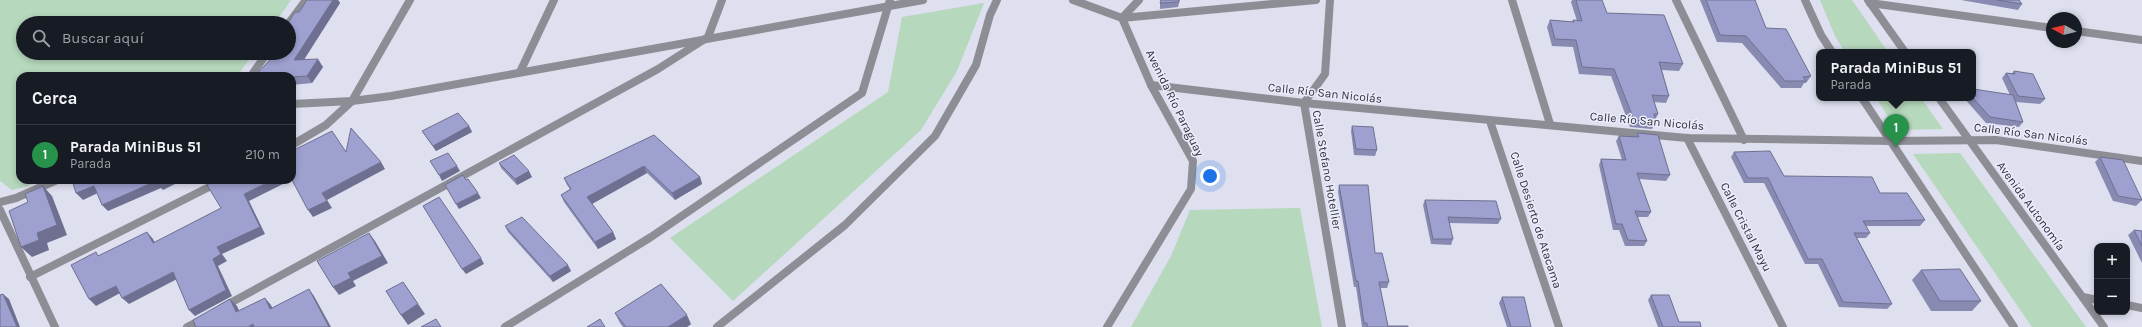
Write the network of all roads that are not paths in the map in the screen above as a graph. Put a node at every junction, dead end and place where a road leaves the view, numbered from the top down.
1 (306, 0) edge
2 (410, 0) edge
3 (554, 0) edge
4 (722, 0) edge
5 (923, 0) edge
6 (997, 0) edge
7 (1073, 0) edge
8 (1139, 0) edge
9 (1316, 0) edge
10 (1330, 0) edge
11 (1512, 0) edge
12 (1676, 0) edge
13 (1805, 0) edge
14 (1869, 2) edge
15 (890, 3) edge
16 (294, 16) edge
17 (1122, 18) junction
18 (2046, 27) edge
19 (2082, 32) edge
20 (708, 38) junction
21 (2142, 40) edge
22 (1830, 49) edge
23 (1904, 49) edge
24 (263, 60) edge
25 (254, 72) edge
26 (520, 72) junction
27 (1151, 85) junction
28 (352, 101) junction
29 (1864, 101) edge
30 (1941, 101) edge
31 (1304, 103) junction
32 (296, 104) edge
33 (1490, 121) junction
34 (1550, 124) junction
35 (1687, 138) junction
36 (1968, 138) junction
37 (1744, 140) junction
38 (1890, 141) junction
39 (296, 143) edge
40 (2142, 161) edge
41 (48, 184) edge
42 (215, 184) edge
43 (0, 202) edge
44 (0, 210) edge
45 (30, 277) junction
46 (2083, 297) junction
47 (2094, 299) edge
48 (2130, 306) edge
49 (2142, 308) edge
50 (55, 327) edge
51 (188, 327) edge
52 (505, 327) edge
53 (717, 327) edge
54 (1107, 327) edge
55 (1342, 327) edge
56 (1559, 327) edge
57 (1783, 327) edge
58 (2014, 327) edge
59 (2104, 327) edge

1 - 16 street
2 - 28 street
3 - 26 street
4 - 20 street
5 - 15 street
6 - 53 street
7 - 17 street
8 - 17 street
9 - 17 street
10 - 31 street, Calle Stefano Hotellier
11 - 34 street
12 - 37 street
13 - 22 street
14 - 18 street
14 - 23 street
15 - 20 street
15 - 52 street
17 - 27 street, Avenida Río Paraguay
19 - 21 street
20 - 26 street
20 - 51 street
24 - 25 street
26 - 28 street
27 - 31 street, Calle Río San Nicolás
27 - 54 street, Avenida Río Paraguay
28 - 32 street
28 - 39 street
29 - 38 street
30 - 36 street, Avenida Autonomía
31 - 33 street, Calle Río San Nicolás
31 - 55 street, Calle Stefano Hotellier
33 - 34 street, Calle Río San Nicolás
33 - 56 street, Calle Desierto de Atacama
34 - 35 street, Calle Río San Nicolás
35 - 37 street, Calle Río San Nicolás
35 - 57 street, Calle Cristal Mayu
36 - 38 street, Calle Río San Nicolás
36 - 40 street, Calle Río San Nicolás
36 - 46 street, Avenida Autonomía
37 - 38 street, Calle Río San Nicolás
38 - 58 street
41 - 43 street
42 - 45 street
44 - 45 street
45 - 50 street
46 - 47 street
46 - 59 street, Avenida Autonomía
48 - 49 street

